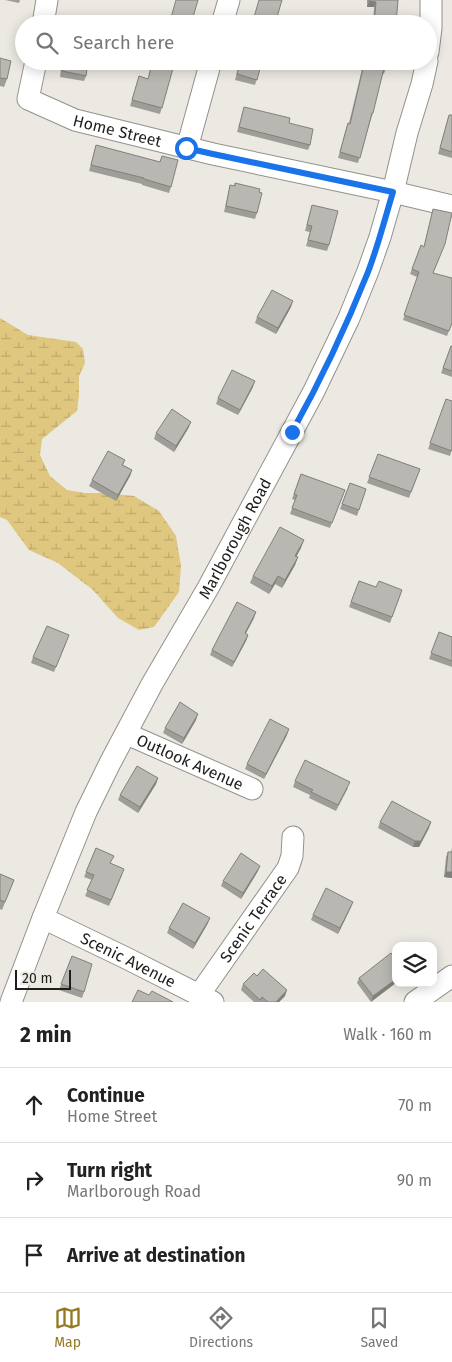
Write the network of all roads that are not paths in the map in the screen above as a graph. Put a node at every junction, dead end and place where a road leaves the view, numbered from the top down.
1 (47, 0) edge
2 (229, 0) edge
3 (431, 0) edge
4 (44, 15) edge
5 (225, 15) edge
6 (431, 15) edge
7 (34, 70) edge
8 (208, 70) edge
9 (425, 70) edge
10 (186, 148) junction
11 (393, 192) junction
12 (452, 206) edge
13 (127, 734) junction
14 (252, 789) dead end
15 (293, 837) dead end
16 (43, 918) junction
17 (452, 976) edge
18 (206, 998) edge
19 (12, 1002) edge
20 (415, 1002) edge

1 - 4 street
2 - 5 street
3 - 6 street
7 - 10 street, Home Street
8 - 10 street
9 - 11 street, Marlborough Road
10 - 11 street, Home Street
11 - 12 street, Home Street
11 - 13 street, Marlborough Road
13 - 14 street, Outlook Avenue
13 - 16 street, Marlborough Road
15 - 18 street, Scenic Terrace
16 - 18 street, Scenic Avenue
16 - 19 street, Marlborough Road
17 - 20 street

